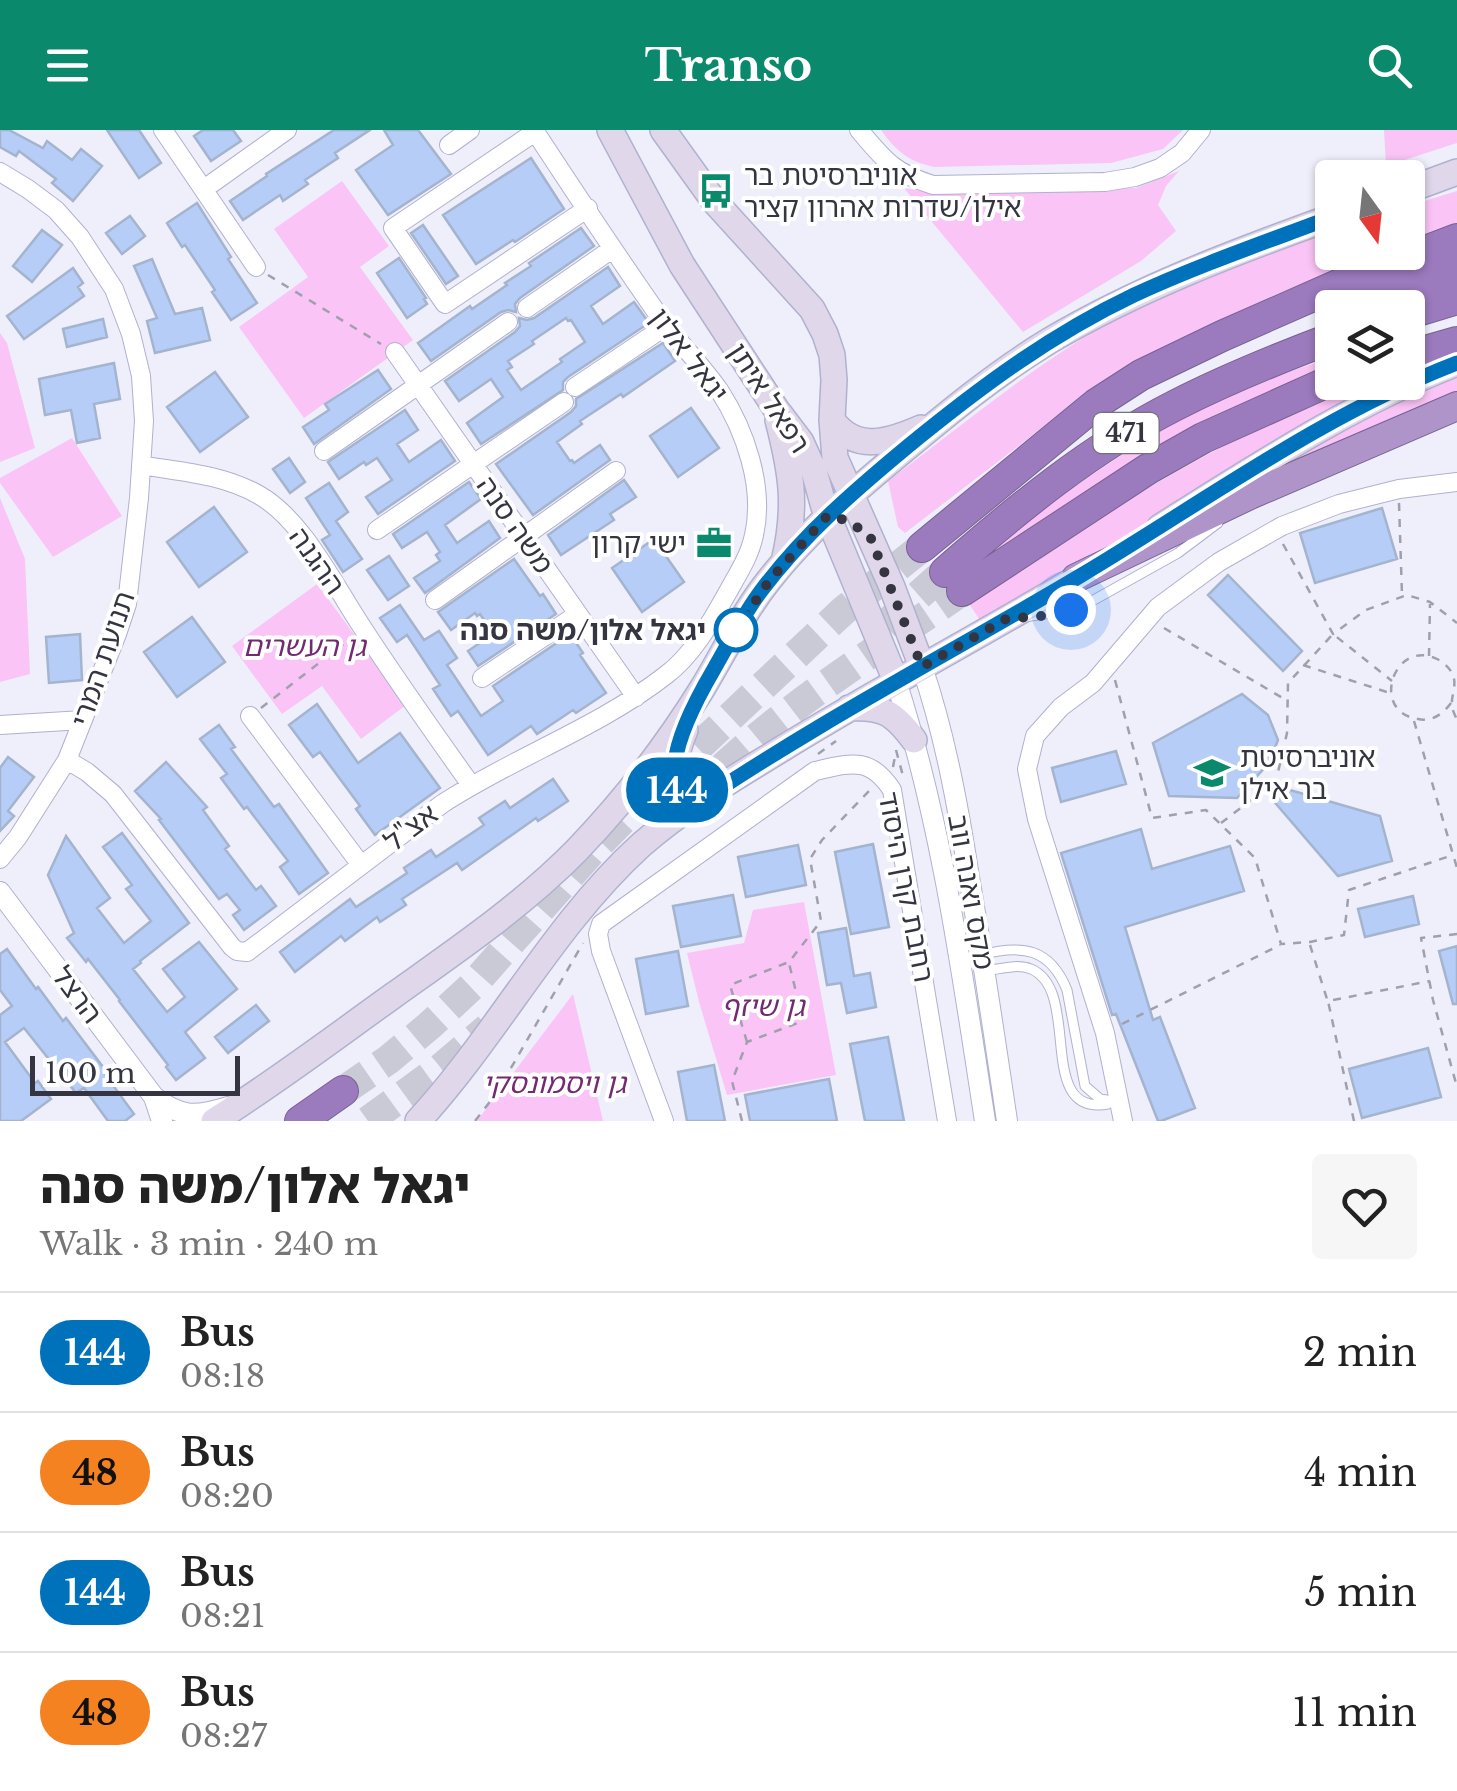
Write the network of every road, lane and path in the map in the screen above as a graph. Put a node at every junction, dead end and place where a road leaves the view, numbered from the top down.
1 (164, 130) edge
2 (287, 130) edge
3 (470, 130) edge
4 (610, 130) edge
5 (663, 130) edge
6 (860, 130) edge
7 (1201, 130) edge
8 (534, 131) edge
9 (449, 145) dead end
10 (0, 172) edge
11 (1457, 172) edge
12 (1457, 180) edge
13 (1425, 185) edge
14 (1425, 188) edge
15 (204, 190) junction
16 (588, 208) junction
17 (1315, 224) edge
18 (1457, 239) edge
19 (612, 249) junction
20 (256, 267) joint
21 (1457, 270) edge
22 (1392, 290) edge
23 (1457, 299) edge
24 (527, 308) dead end
25 (1425, 309) edge
26 (1315, 314) edge
27 (508, 322) dead end
28 (666, 326) junction
29 (1457, 342) edge
30 (1315, 345) edge
31 (1425, 351) edge
32 (395, 352) joint
33 (1457, 363) edge
34 (418, 386) junction
35 (1315, 388) edge
36 (1457, 406) edge
37 (776, 409) junction
38 (941, 419) junction
39 (832, 420) junction
40 (324, 451) dead end
41 (473, 464) junction
42 (141, 466) junction
43 (1018, 467) junction
44 (616, 471) dead end
45 (1457, 482) edge
46 (1399, 489) junction
47 (852, 493) junction
48 (1250, 494) junction
49 (828, 515) junction
50 (377, 530) dead end
51 (1275, 530) junction
52 (870, 536) junction
53 (524, 537) junction
54 (922, 547) tunnel mouth
55 (784, 562) junction
56 (1076, 578) junction
57 (1402, 597) junction
58 (435, 600) dead end
59 (1430, 602) junction
60 (578, 614) junction
61 (1006, 619) junction
62 (1149, 619) junction
63 (1457, 623) edge
64 (363, 629) junction
65 (1334, 634) junction
66 (1429, 656) junction
67 (1110, 664) junction
68 (1303, 665) junction
69 (922, 667) junction
70 (482, 678) dead end
71 (1392, 680) junction
72 (896, 681) junction
73 (702, 689) junction
74 (1391, 694) junction
75 (636, 697) junction
76 (1288, 701) junction
77 (1452, 704) junction
78 (849, 708) junction
79 (250, 716) joint
80 (1414, 718) junction
81 (83, 720) junction
82 (1457, 720) edge
83 (592, 721) joint
84 (0, 725) edge
85 (905, 745) junction
86 (67, 760) junction
87 (883, 776) junction
88 (471, 785) junction
89 (688, 810) junction
90 (1220, 824) junction
91 (1453, 855) junction
92 (0, 860) edge
93 (361, 866) junction
94 (1457, 868) edge
95 (0, 892) edge
96 (1457, 934) edge
97 (1310, 942) junction
98 (1281, 944) junction
99 (789, 962) junction
100 (984, 963) junction
101 (961, 966) junction
102 (1430, 981) junction
103 (1328, 1001) junction
104 (1105, 1033) junction
105 (747, 1042) junction
106 (1457, 1054) edge
107 (1448, 1055) junction
108 (1457, 1087) edge
109 (343, 1092) tunnel mouth
110 (154, 1097) junction
111 (244, 1102) junction
112 (1119, 1102) junction
113 (162, 1121) edge
114 (214, 1121) edge
115 (300, 1121) edge
116 (418, 1121) edge
117 (664, 1121) edge
118 (742, 1121) edge
119 (947, 1121) edge
120 (985, 1121) edge
121 (1007, 1121) edge
122 (1123, 1121) edge
123 (1354, 1121) edge

1 - 15 street
2 - 15 street
3 - 9 street
4 - 37 main road, רפאל איתן
5 - 39 main road, רפאל איתן
6 - 7 street
8 - 16 street, יגאל אלון
8 - 16 street
10 - 42 street, תנועת המרי
11 - 13 main road
12 - 14 main road
15 - 20 street
16 - 19 street, יגאל אלון
17 - 38 main road
18 - 43 highway
19 - 24 street
19 - 28 street, יגאל אלון
20 - 32 path
21 - 22 highway, 471
23 - 25 highway
26 - 43 highway, 471
27 - 34 street
28 - 41 street
28 - 75 street, יגאל אלון
29 - 31 highway
30 - 35 highway, 471
32 - 34 street, משה סנה
33 - 56 main road
34 - 40 street
34 - 41 street, משה סנה
36 - 48 highway
37 - 49 main road, רפאל איתן
37 - 55 main road
38 - 39 main road
38 - 47 main road
39 - 47 main road, רפאל איתן
41 - 50 street
41 - 53 street, משה סנה
42 - 64 street, ההגנה
42 - 81 street, תנועת המרי
43 - 54 highway, 471
44 - 53 street
45 - 46 street
46 - 51 street
46 - 57 path
47 - 49 main road
47 - 52 main road, רפאל איתן
48 - 56 highway
48 - 61 lane
49 - 52 main road
49 - 55 main road
49 - 72 main road, רפאל איתן
51 - 62 street
51 - 65 path
52 - 69 main road, רפאל איתן
53 - 58 street
53 - 60 street, משה סנה
55 - 73 main road
56 - 61 main road
57 - 59 path
57 - 65 path
59 - 63 path
59 - 66 path
60 - 70 street
60 - 75 street, משה סנה
61 - 69 main road
62 - 67 street
62 - 76 path
64 - 79 path
64 - 88 street, ההגנה
65 - 68 path
65 - 71 path
66 - 71 path
66 - 77 path
67 - 90 path
67 - 104 street
68 - 74 path
68 - 76 path
69 - 72 main road
69 - 100 street, מקס ואנה ווב
71 - 74 path
72 - 78 main road
72 - 85 street, מקס ואנה ווב
73 - 89 main road
73 - 111 main road
74 - 80 path
75 - 83 street, יגאל אלון
76 - 90 path
77 - 80 path
77 - 82 path
78 - 85 main road
78 - 89 main road
79 - 93 street
80 - 91 path
81 - 84 street
81 - 86 street, תנועת המרי
83 - 88 street, אצ"ל
85 - 87 path
85 - 101 street, מקס ואנה ווב
86 - 92 street, תנועת המרי
86 - 93 street, אצ"ל
87 - 99 path
87 - 117 street, רחבת קרן היסוד
87 - 119 street, רחבת קרן היסוד
88 - 93 street, אצ"ל
89 - 116 main road
90 - 98 path
91 - 94 path
91 - 97 path
95 - 110 street, הרצל
96 - 102 path
97 - 98 path
97 - 103 path
98 - 104 path
99 - 105 path
99 - 105 path
100 - 101 lane
100 - 101 lane
100 - 112 lane
100 - 112 lane
100 - 121 street, מקס ואנה ווב
101 - 120 street, מקס ואנה ווב
102 - 103 path
102 - 107 path
103 - 123 path
104 - 112 street
105 - 118 path
106 - 107 path
107 - 108 path
109 - 115 highway
110 - 111 street
110 - 113 street, הרצל
111 - 114 main road
112 - 122 street

